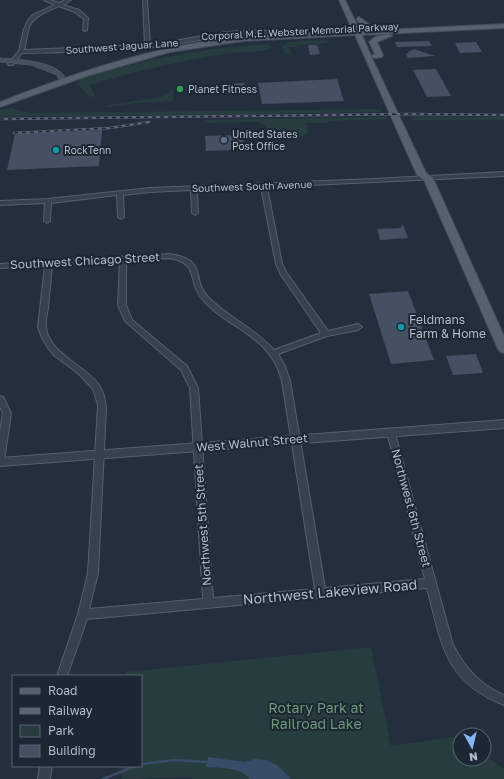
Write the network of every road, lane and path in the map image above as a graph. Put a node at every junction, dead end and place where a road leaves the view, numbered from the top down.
1 (46, 0) edge
2 (68, 0) edge
3 (145, 0) edge
4 (342, 0) edge
5 (350, 0) edge
6 (59, 5) junction
7 (350, 17) junction
8 (359, 19) junction
9 (504, 26) edge
10 (85, 30) dead end
11 (504, 30) edge
12 (267, 34) junction
13 (313, 34) junction
14 (387, 34) junction
15 (362, 35) junction
16 (338, 36) junction
17 (276, 42) junction
18 (362, 45) junction
19 (148, 46) junction
20 (193, 47) junction
21 (21, 52) junction
22 (375, 56) junction
23 (0, 61) edge
24 (12, 62) junction
25 (58, 76) junction
26 (42, 88) junction
27 (0, 105) edge
28 (504, 174) edge
29 (428, 178) junction
30 (264, 185) junction
31 (194, 188) junction
32 (120, 193) junction
33 (48, 201) junction
34 (0, 203) edge
35 (195, 213) dead end
36 (121, 217) dead end
37 (47, 221) dead end
38 (123, 259) junction
39 (49, 263) junction
40 (0, 266) edge
41 (358, 327) dead end
42 (326, 334) junction
43 (504, 349) edge
44 (273, 353) junction
45 (0, 399) edge
46 (504, 424) edge
47 (391, 432) junction
48 (296, 439) junction
49 (198, 447) junction
50 (99, 455) junction
51 (0, 461) edge
52 (431, 583) junction
53 (320, 593) junction
54 (208, 603) junction
55 (83, 614) junction
56 (62, 675) edge
57 (504, 700) edge
58 (46, 767) edge
59 (44, 779) edge

1 - 6 street
2 - 6 street
3 - 19 street
4 - 7 main road
5 - 8 main road
6 - 10 street
6 - 21 street
7 - 15 main road
7 - 16 main road
8 - 14 main road
8 - 15 main road
9 - 14 main road, Corporal M.E. Webster Memorial Parkway
11 - 14 main road, Corporal M.E. Webster Memorial Parkway
12 - 13 main road, Corporal M.E. Webster Memorial Parkway
12 - 19 street, Southwest Jaguar Lane
12 - 20 main road, Corporal M.E. Webster Memorial Parkway
13 - 16 main road, Corporal M.E. Webster Memorial Parkway
13 - 17 main road
14 - 15 main road, Corporal M.E. Webster Memorial Parkway
14 - 22 main road
15 - 16 main road, Corporal M.E. Webster Memorial Parkway
15 - 18 main road
15 - 22 main road
16 - 17 main road, Corporal M.E. Webster Memorial Parkway
16 - 18 main road
17 - 20 main road, Corporal M.E. Webster Memorial Parkway
18 - 29 main road
19 - 21 street, Southwest Jaguar Lane
20 - 25 main road
21 - 24 street
22 - 29 main road
23 - 24 main road
24 - 25 main road
25 - 26 main road
25 - 26 main road
26 - 27 main road
28 - 29 street, Southwest South Avenue
29 - 30 street, Southwest South Avenue
29 - 43 main road
30 - 31 street, Southwest South Avenue
30 - 42 street
31 - 32 street, Southwest South Avenue
31 - 35 street
32 - 33 street, Southwest South Avenue
32 - 36 street
33 - 34 street, Southwest South Avenue
33 - 37 street
38 - 39 street, Southwest Chicago Street
38 - 44 street, Southwest Chicago Street
38 - 49 street, Northwest 5th Street
39 - 40 street, Southwest Chicago Street
39 - 50 street
41 - 42 street
42 - 44 street
44 - 48 street
45 - 51 street
46 - 47 street, West Walnut Street
47 - 48 street, West Walnut Street
47 - 52 street, Northwest 6th Street
48 - 49 street, West Walnut Street
48 - 53 street
49 - 50 street, West Walnut Street
49 - 54 street, Northwest 5th Street
50 - 51 street, West Walnut Street
50 - 55 street
52 - 53 street, Northwest Lakeview Road
52 - 57 street, Northwest Lakeview Road
53 - 54 street, Northwest Lakeview Road
54 - 55 street, Northwest Lakeview Road
55 - 56 street
58 - 59 street

